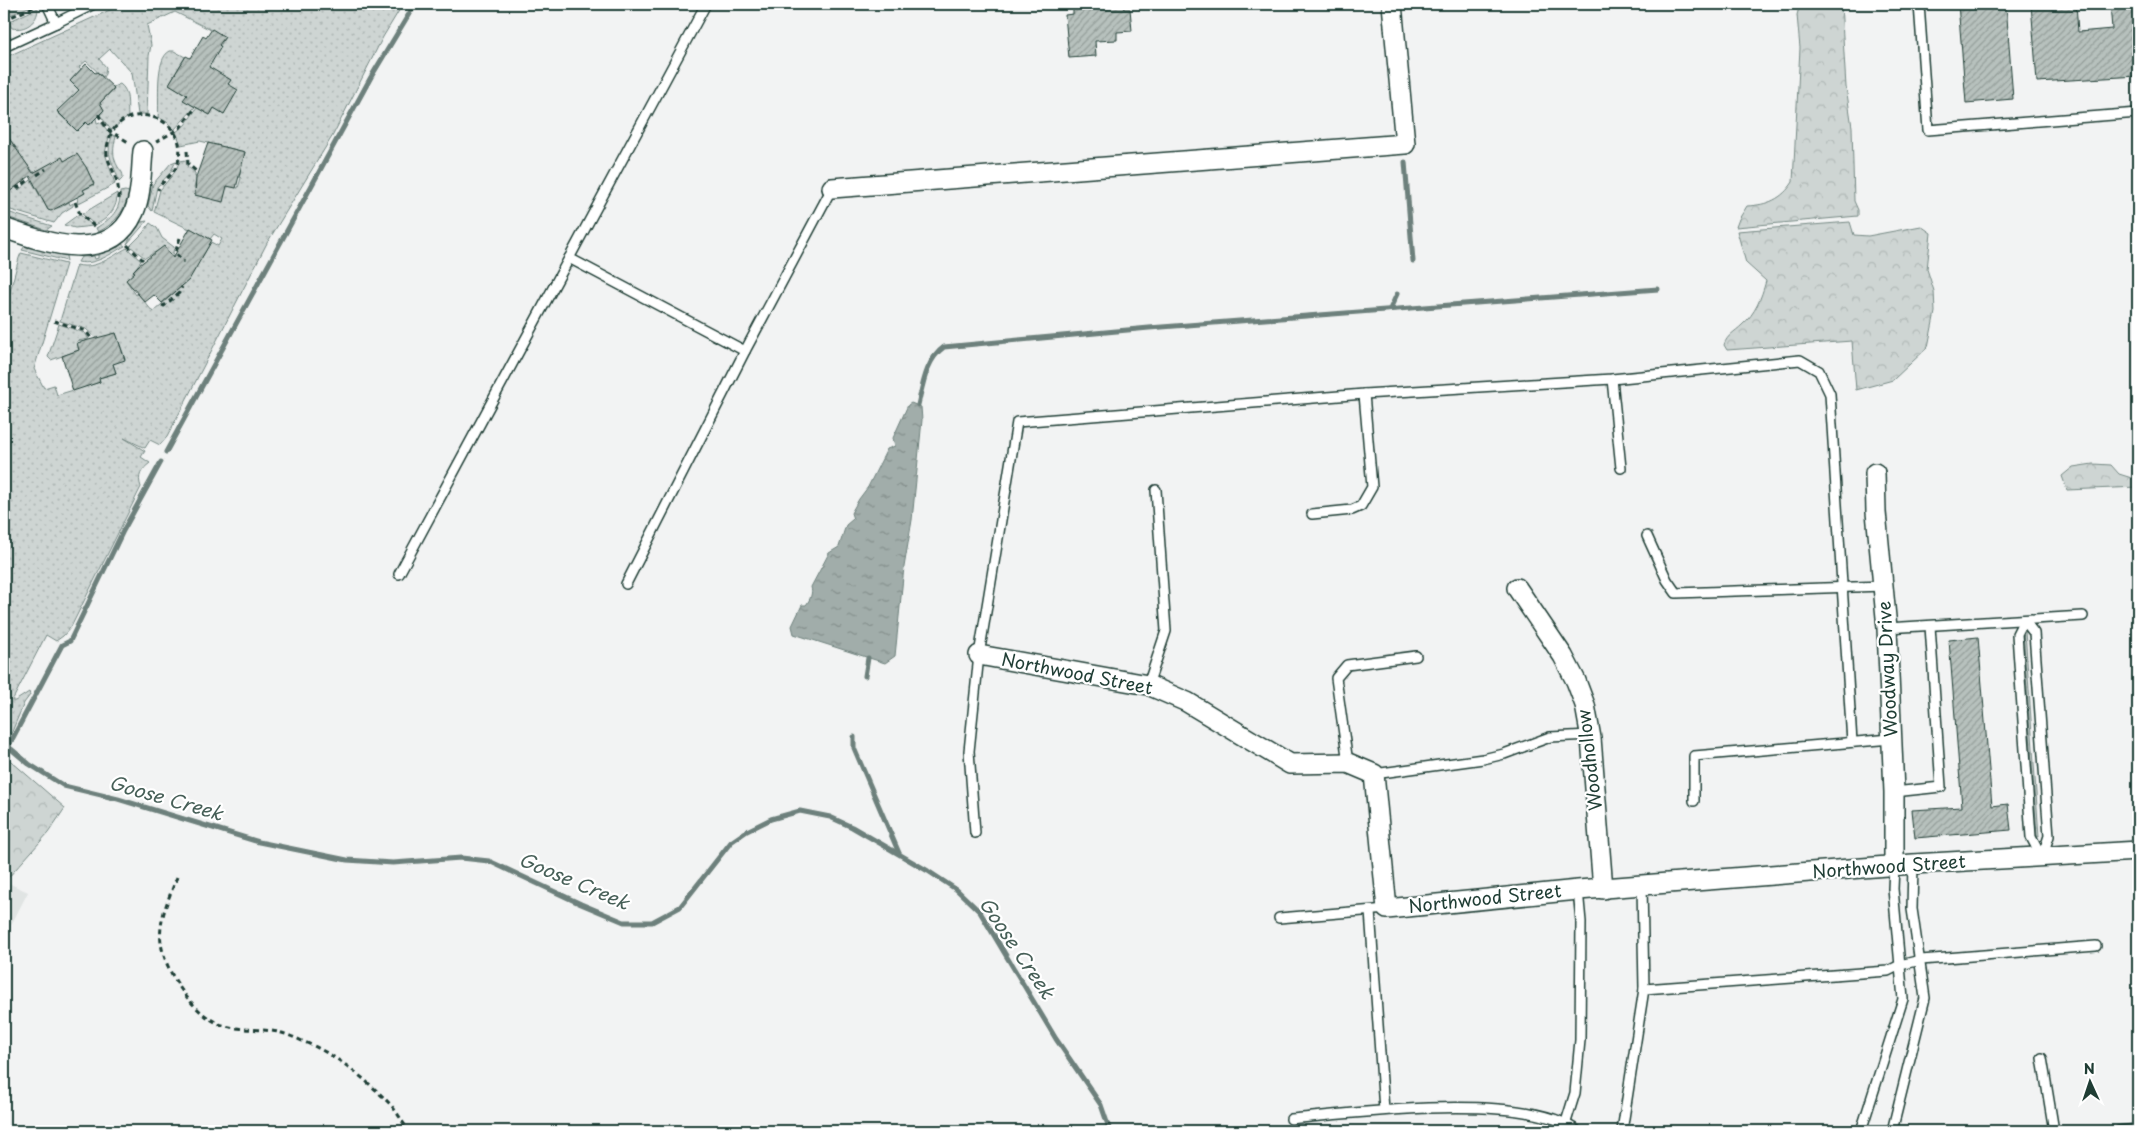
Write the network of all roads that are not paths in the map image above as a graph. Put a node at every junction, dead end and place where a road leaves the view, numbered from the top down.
1 (47, 4) edge
2 (94, 4) edge
3 (706, 4) edge
4 (1392, 4) edge
5 (1919, 4) edge
6 (56, 23) junction
7 (5, 43) edge
8 (2138, 113) edge
9 (143, 151) road end
10 (832, 188) joint
11 (4, 228) edge
12 (569, 258) junction
13 (744, 351) junction
14 (1612, 379) junction
15 (1364, 394) junction
16 (1621, 468) dead end
17 (1875, 473) dead end
18 (1156, 490) dead end
19 (1312, 514) dead end
20 (1647, 536) dead end
21 (399, 574) dead end
22 (626, 584) dead end
23 (1884, 586) junction
24 (1517, 588) dead end
25 (1843, 588) junction
26 (2083, 616) dead end
27 (2024, 620) junction
28 (1930, 626) junction
29 (1887, 628) junction
30 (979, 655) junction
31 (1416, 656) dead end
32 (1148, 685) junction
33 (1590, 735) junction
34 (1891, 739) junction
35 (1852, 742) junction
36 (1348, 763) junction
37 (1374, 774) junction
38 (1894, 792) junction
39 (1694, 801) dead end
40 (975, 833) dead end
41 (2138, 852) edge
42 (2042, 858) junction
43 (1903, 865) junction
44 (1642, 886) junction
45 (1603, 889) junction
46 (1578, 890) junction
47 (1378, 910) junction
48 (1280, 918) dead end
49 (2096, 946) dead end
50 (1921, 960) junction
51 (1900, 965) junction
52 (1644, 989) junction
53 (2042, 1058) dead end
54 (1384, 1110) junction
55 (1291, 1119) dead end
56 (1566, 1122) junction
57 (2138, 1129) edge
58 (1577, 1131) edge
59 (1622, 1131) edge
60 (1861, 1131) edge
61 (1892, 1131) edge
62 (2054, 1131) edge
63 (2119, 1131) edge

1 - 6 lane
2 - 6 lane
3 - 12 lane
4 - 10 street
5 - 8 lane
6 - 7 lane
9 - 11 street
10 - 13 lane
12 - 13 lane
12 - 21 lane
13 - 22 lane
14 - 15 lane
14 - 16 lane
14 - 25 lane
15 - 19 lane
15 - 30 lane
17 - 23 street, Woodway Drive
18 - 32 lane
20 - 25 lane
23 - 25 lane
23 - 29 street, Woodway Drive
24 - 33 street, Woodhollow
25 - 35 lane
26 - 27 lane
27 - 28 lane
27 - 42 lane
27 - 42 lane
28 - 29 lane
28 - 38 lane
29 - 34 street, Woodway Drive
30 - 32 street, Northwood Street
30 - 40 lane
31 - 36 lane
32 - 36 street, Northwood Street
33 - 37 lane
33 - 45 street, Woodhollow
34 - 35 lane
34 - 38 street, Woodway Drive
35 - 39 lane
36 - 37 street, Northwood Street
37 - 47 street, Northwood Street
38 - 43 street, Woodway Drive
41 - 42 street, Northwood Street
42 - 43 street, Northwood Street
43 - 44 street, Northwood Street
43 - 50 lane
43 - 51 lane
44 - 45 street, Northwood Street
44 - 52 lane
45 - 46 street, Northwood Street
46 - 47 street, Northwood Street
46 - 56 lane
47 - 48 lane
47 - 54 lane
49 - 50 lane
50 - 51 lane
50 - 61 lane
51 - 52 lane
51 - 60 lane
52 - 59 lane
53 - 62 lane
54 - 55 lane
54 - 56 lane
56 - 58 lane
57 - 63 lane

